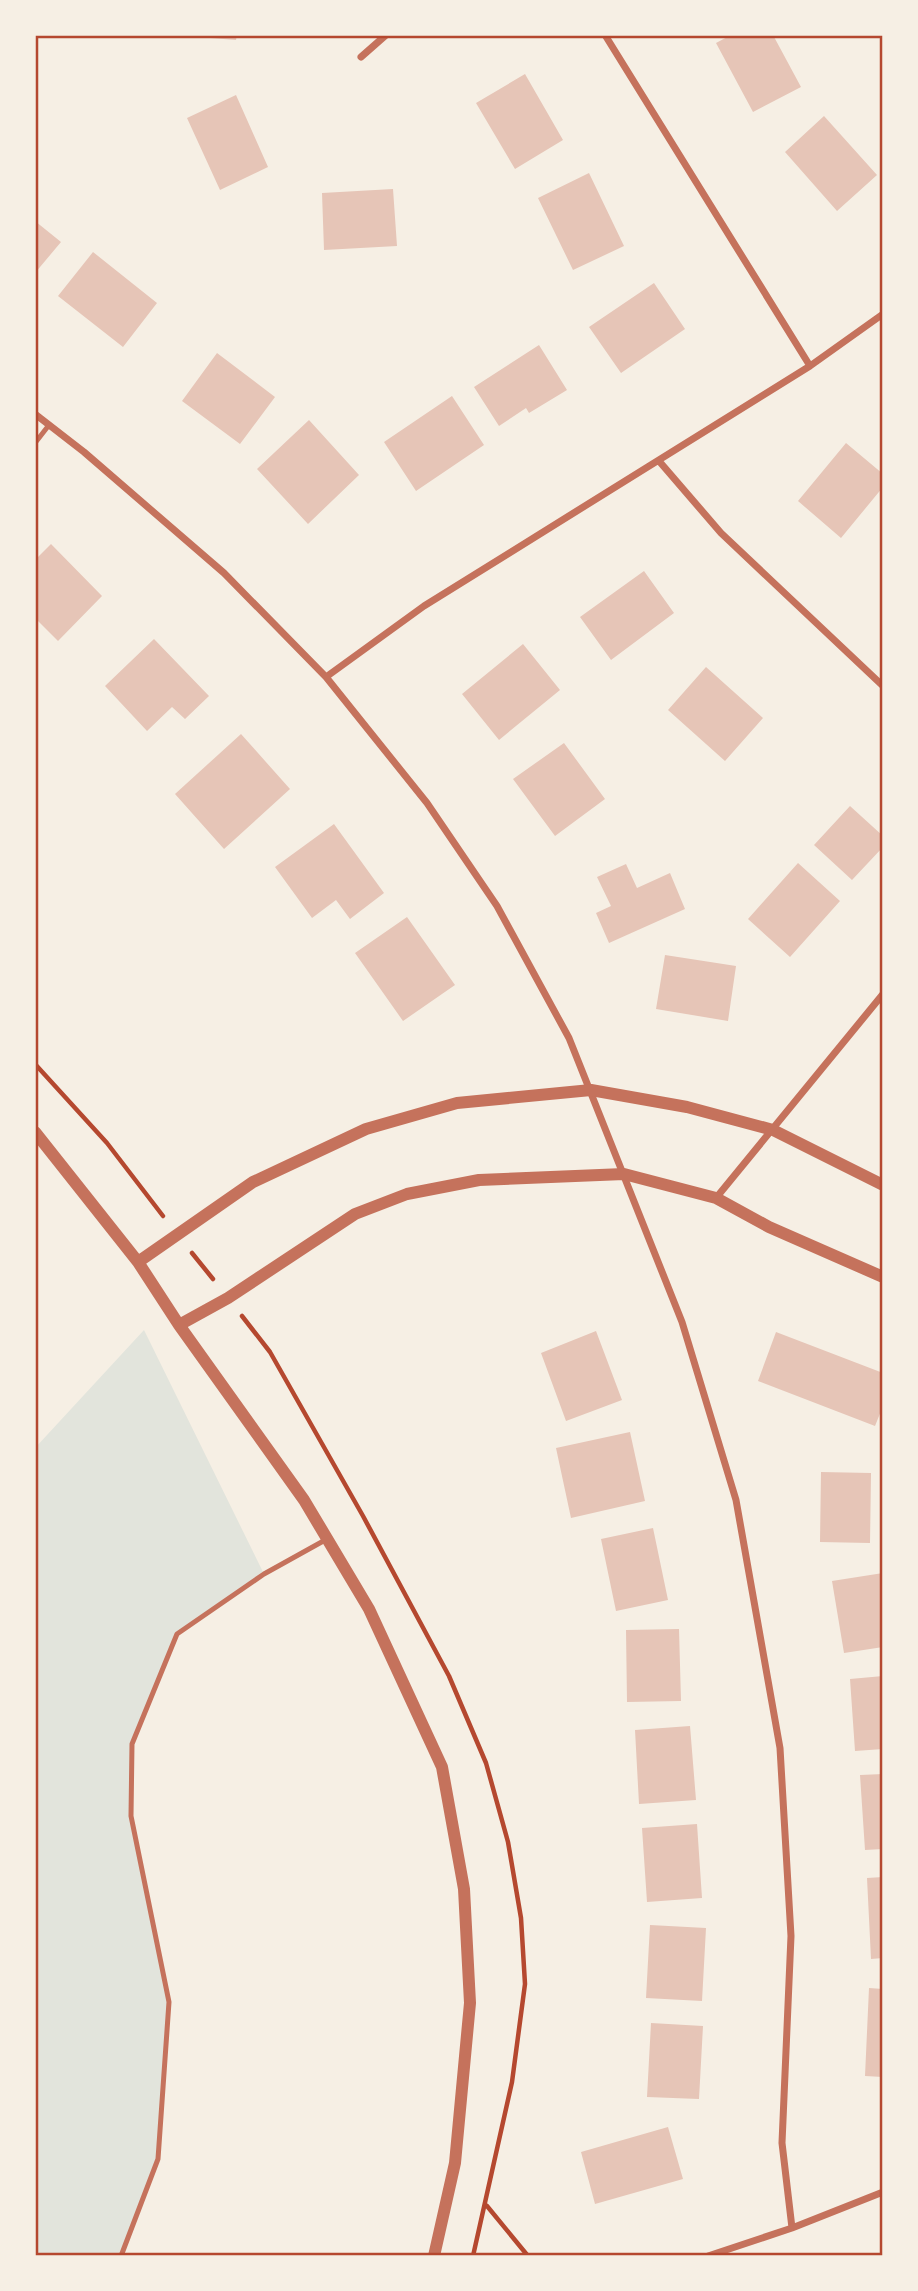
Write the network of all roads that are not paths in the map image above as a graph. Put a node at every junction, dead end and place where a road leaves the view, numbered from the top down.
1 (386, 35) edge
2 (606, 35) edge
3 (361, 57) dead end
4 (883, 314) edge
5 (810, 366) junction
6 (35, 414) edge
7 (49, 425) junction
8 (35, 443) edge
9 (659, 461) junction
10 (326, 677) junction
11 (883, 686) edge
12 (883, 995) edge
13 (591, 1090) junction
14 (773, 1130) junction
15 (35, 1132) edge
16 (624, 1174) junction
17 (883, 1185) edge
18 (716, 1198) junction
19 (138, 1262) junction
20 (883, 1277) edge
21 (179, 1325) junction
22 (327, 1539) junction
23 (883, 2192) edge
24 (792, 2228) junction
25 (121, 2256) edge
26 (434, 2256) edge
27 (708, 2256) edge

1 - 3 street
2 - 5 street
4 - 5 street
5 - 9 street
6 - 7 street
7 - 8 lane
7 - 10 street
9 - 10 street
9 - 11 street
10 - 13 street
12 - 14 street
13 - 14 street
13 - 16 street
13 - 19 street
14 - 17 street
14 - 18 street
15 - 19 street
16 - 18 street
16 - 21 street
16 - 24 street
18 - 20 street
19 - 21 street
21 - 22 street
22 - 25 lane
22 - 26 street
23 - 24 street
24 - 27 street

